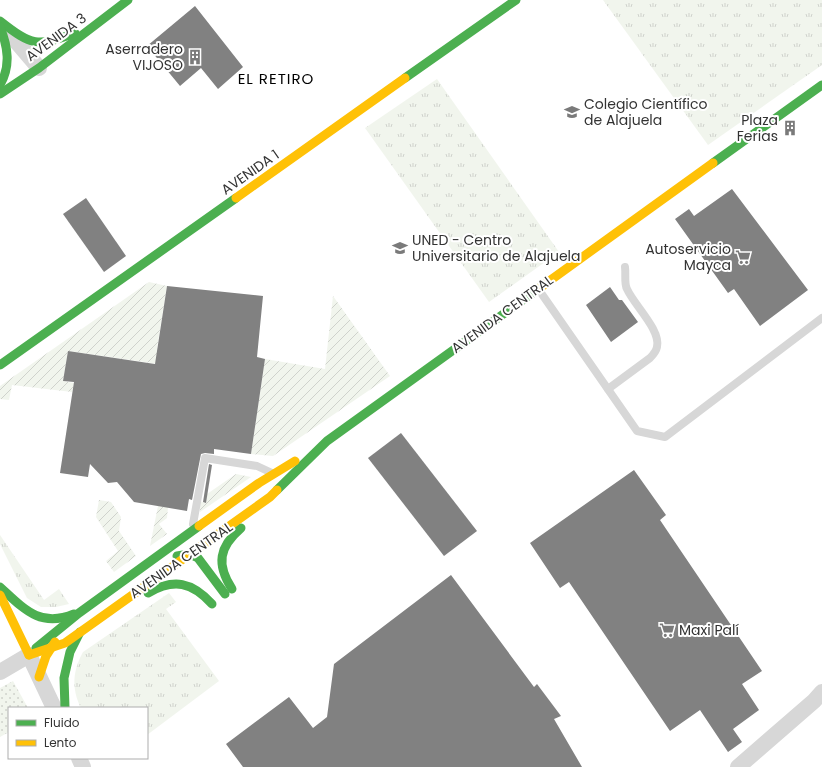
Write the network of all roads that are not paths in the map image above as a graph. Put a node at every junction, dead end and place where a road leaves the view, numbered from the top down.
1 (128, 0) edge
2 (516, 0) edge
3 (0, 22) edge
4 (98, 23) junction
5 (0, 27) edge
6 (39, 68) junction
7 (0, 85) edge
8 (822, 85) edge
9 (0, 94) edge
10 (625, 267) dead end
11 (538, 288) junction
12 (822, 318) edge
13 (0, 366) edge
14 (608, 389) junction
15 (320, 446) junction
16 (295, 471) junction
17 (273, 474) junction
18 (230, 504) junction
19 (232, 524) junction
20 (192, 531) junction
21 (189, 554) junction
22 (0, 587) edge
23 (0, 595) edge
24 (222, 596) junction
25 (91, 604) junction
26 (102, 617) junction
27 (80, 632) junction
28 (51, 648) junction
29 (29, 655) junction
30 (0, 672) edge
31 (39, 677) junction
32 (822, 692) edge
33 (54, 707) edge
34 (65, 707) edge
35 (738, 767) edge

1 - 4 street, AVENIDA 3
2 - 13 street, AVENIDA 1
3 - 4 street
3 - 6 street
4 - 6 street, AVENIDA 3
5 - 7 street
6 - 9 street, AVENIDA 3
8 - 11 street, AVENIDA CENTRAL
10 - 14 lane
11 - 14 lane
11 - 15 street, AVENIDA CENTRAL
12 - 14 lane
15 - 16 street, AVENIDA CENTRAL
15 - 17 street, AVENIDA CENTRAL
16 - 19 street, AVENIDA CENTRAL
16 - 24 street
17 - 18 street, AVENIDA CENTRAL
17 - 19 street
17 - 20 lane
18 - 20 street, AVENIDA CENTRAL
18 - 21 street
19 - 21 street, AVENIDA CENTRAL
20 - 25 street, AVENIDA CENTRAL
21 - 24 street
21 - 26 street, AVENIDA CENTRAL
21 - 28 street
22 - 25 street
23 - 29 street
24 - 26 street
25 - 29 street, AVENIDA CENTRAL
26 - 27 street, AVENIDA CENTRAL
27 - 28 street, AVENIDA CENTRAL
27 - 34 street
28 - 29 street, AVENIDA CENTRAL
28 - 31 street
29 - 30 street, AVENIDA CENTRAL
29 - 31 street
31 - 33 street
32 - 35 street

